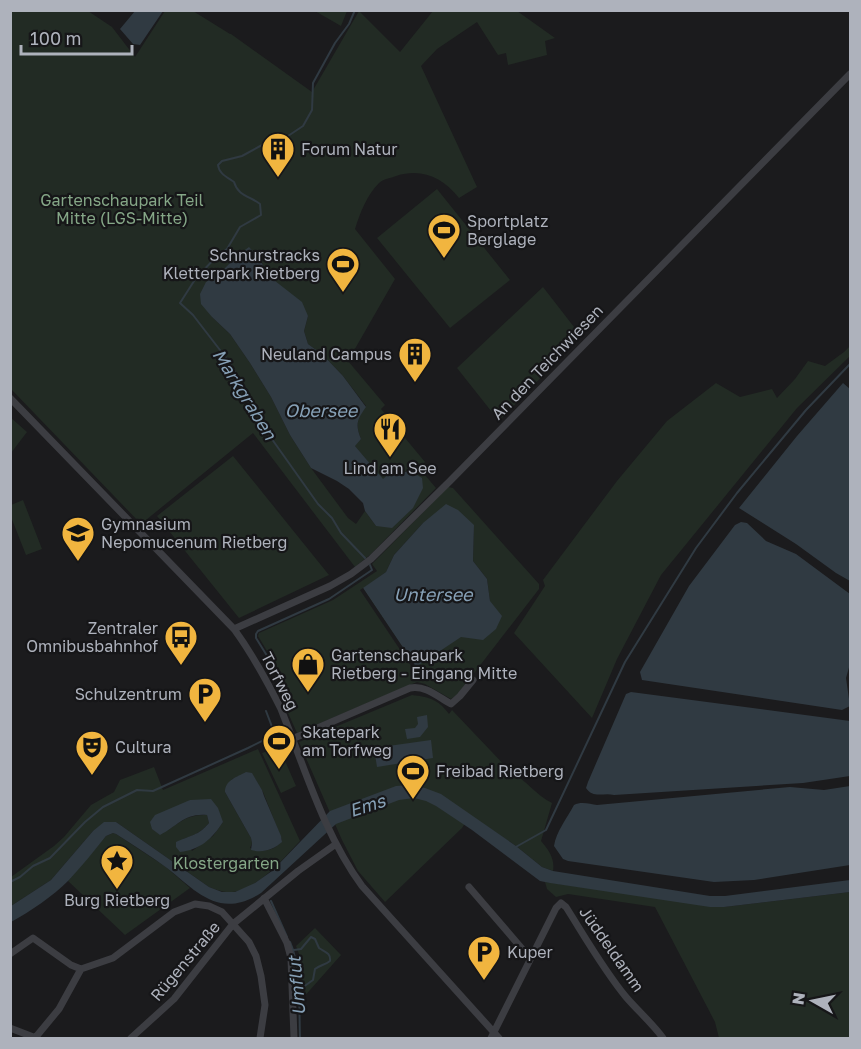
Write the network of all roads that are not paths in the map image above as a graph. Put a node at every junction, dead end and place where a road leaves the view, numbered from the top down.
1 (850, 74) edge
2 (10, 398) edge
3 (234, 629) junction
4 (473, 680) dead end
5 (292, 739) junction
6 (334, 846) junction
7 (469, 887) dead end
8 (264, 898) junction
9 (233, 924) junction
10 (10, 954) edge
11 (530, 958) junction
12 (81, 969) junction
13 (10, 1028) edge
14 (494, 1037) edge
15 (35, 1038) edge
16 (131, 1038) edge
17 (260, 1038) edge
18 (294, 1038) edge
19 (663, 1038) edge

1 - 3 street, An den Teichwiesen
2 - 3 street, Torfweg
3 - 5 street, Torfweg
4 - 5 street
5 - 6 street, Torfweg
6 - 8 street, Rügenstraße
6 - 14 street, Torfweg
7 - 11 street
8 - 9 street, Rügenstraße
8 - 18 street
9 - 12 street
9 - 16 street, Rügenstraße
9 - 17 street
10 - 12 street
11 - 14 street
11 - 19 street, Jüddeldamm
12 - 15 street
13 - 15 street

